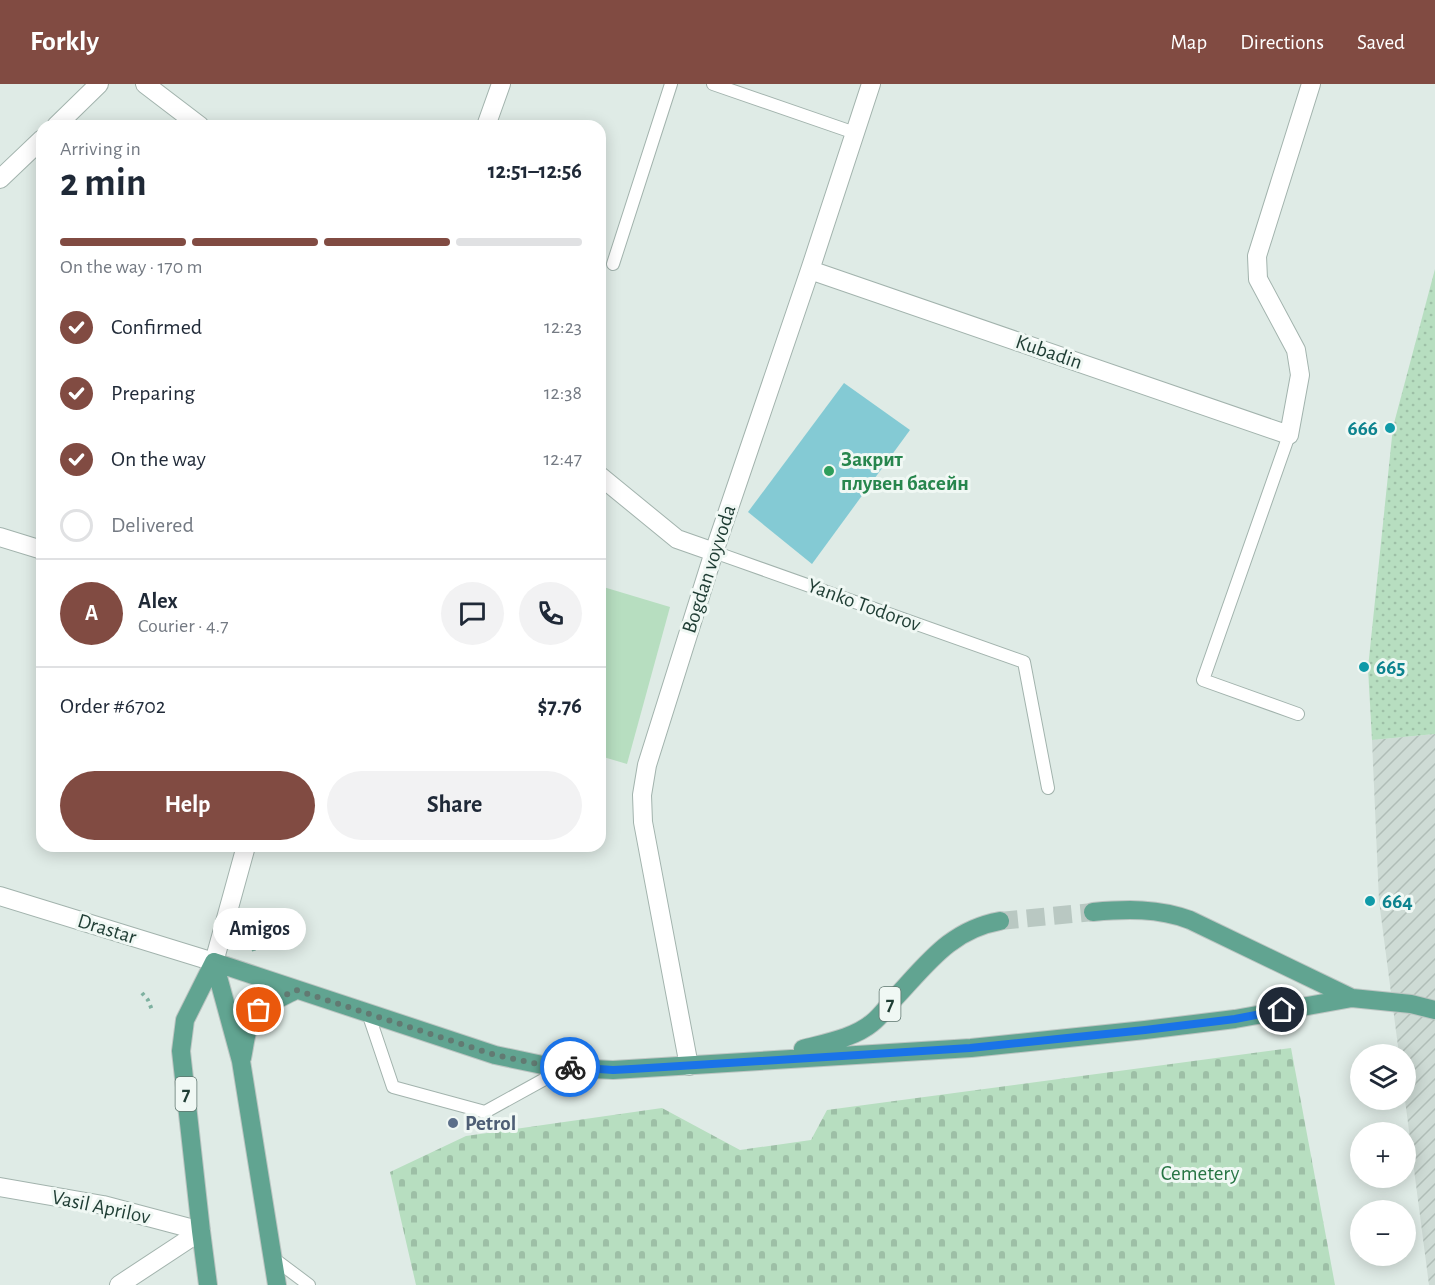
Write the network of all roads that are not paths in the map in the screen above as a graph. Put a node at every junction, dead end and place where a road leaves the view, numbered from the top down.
1 (99, 84) edge
2 (145, 84) edge
3 (501, 84) edge
4 (671, 84) edge
5 (713, 84) edge
6 (871, 84) edge
7 (1311, 84) edge
8 (62, 120) edge
9 (192, 120) edge
10 (488, 120) edge
11 (855, 133) junction
12 (36, 145) edge
13 (0, 180) edge
14 (613, 264) dead end
15 (810, 270) junction
16 (1288, 435) junction
17 (606, 481) edge
18 (0, 537) edge
19 (36, 548) edge
20 (714, 552) junction
21 (1298, 714) dead end
22 (1048, 788) dead end
23 (244, 852) edge
24 (0, 896) edge
25 (1093, 912) tunnel mouth
26 (1000, 921) tunnel mouth
27 (214, 962) junction
28 (296, 990) junction
29 (1352, 998) junction
30 (1435, 1003) edge
31 (1411, 1004) junction
32 (1435, 1010) edge
33 (368, 1013) junction
34 (763, 1059) junction
35 (241, 1061) junction
36 (689, 1066) junction
37 (566, 1067) junction
38 (0, 1187) edge
39 (201, 1231) junction
40 (273, 1258) junction
41 (118, 1285) edge
42 (208, 1285) edge
43 (277, 1285) edge
44 (309, 1285) edge

1 - 8 street
2 - 9 street
3 - 10 street
4 - 14 lane
5 - 11 lane
6 - 11 street, Bogdan voyvoda
7 - 16 street
11 - 15 street, Bogdan voyvoda
12 - 13 street
15 - 16 street, Kubadin
15 - 20 street, Bogdan voyvoda
16 - 21 lane
17 - 20 street, Yanko Todorov
18 - 19 street
20 - 22 lane, Yanko Todorov
20 - 36 street, Bogdan voyvoda
23 - 27 street
24 - 27 street, Drastar
25 - 29 main road, 7
26 - 34 main road, 7
27 - 28 main road, 7
27 - 35 main road
27 - 39 main road, 7
28 - 33 main road, 7
28 - 35 main road
29 - 31 main road, 7
29 - 34 main road, 7
30 - 31 main road
31 - 32 main road
33 - 37 main road, 7
33 - 37 lane
34 - 36 main road, 7
35 - 40 main road
36 - 37 main road, 7
38 - 39 street, Vasil Aprilov
39 - 41 street
39 - 42 main road, 7
40 - 43 main road
40 - 44 lane

